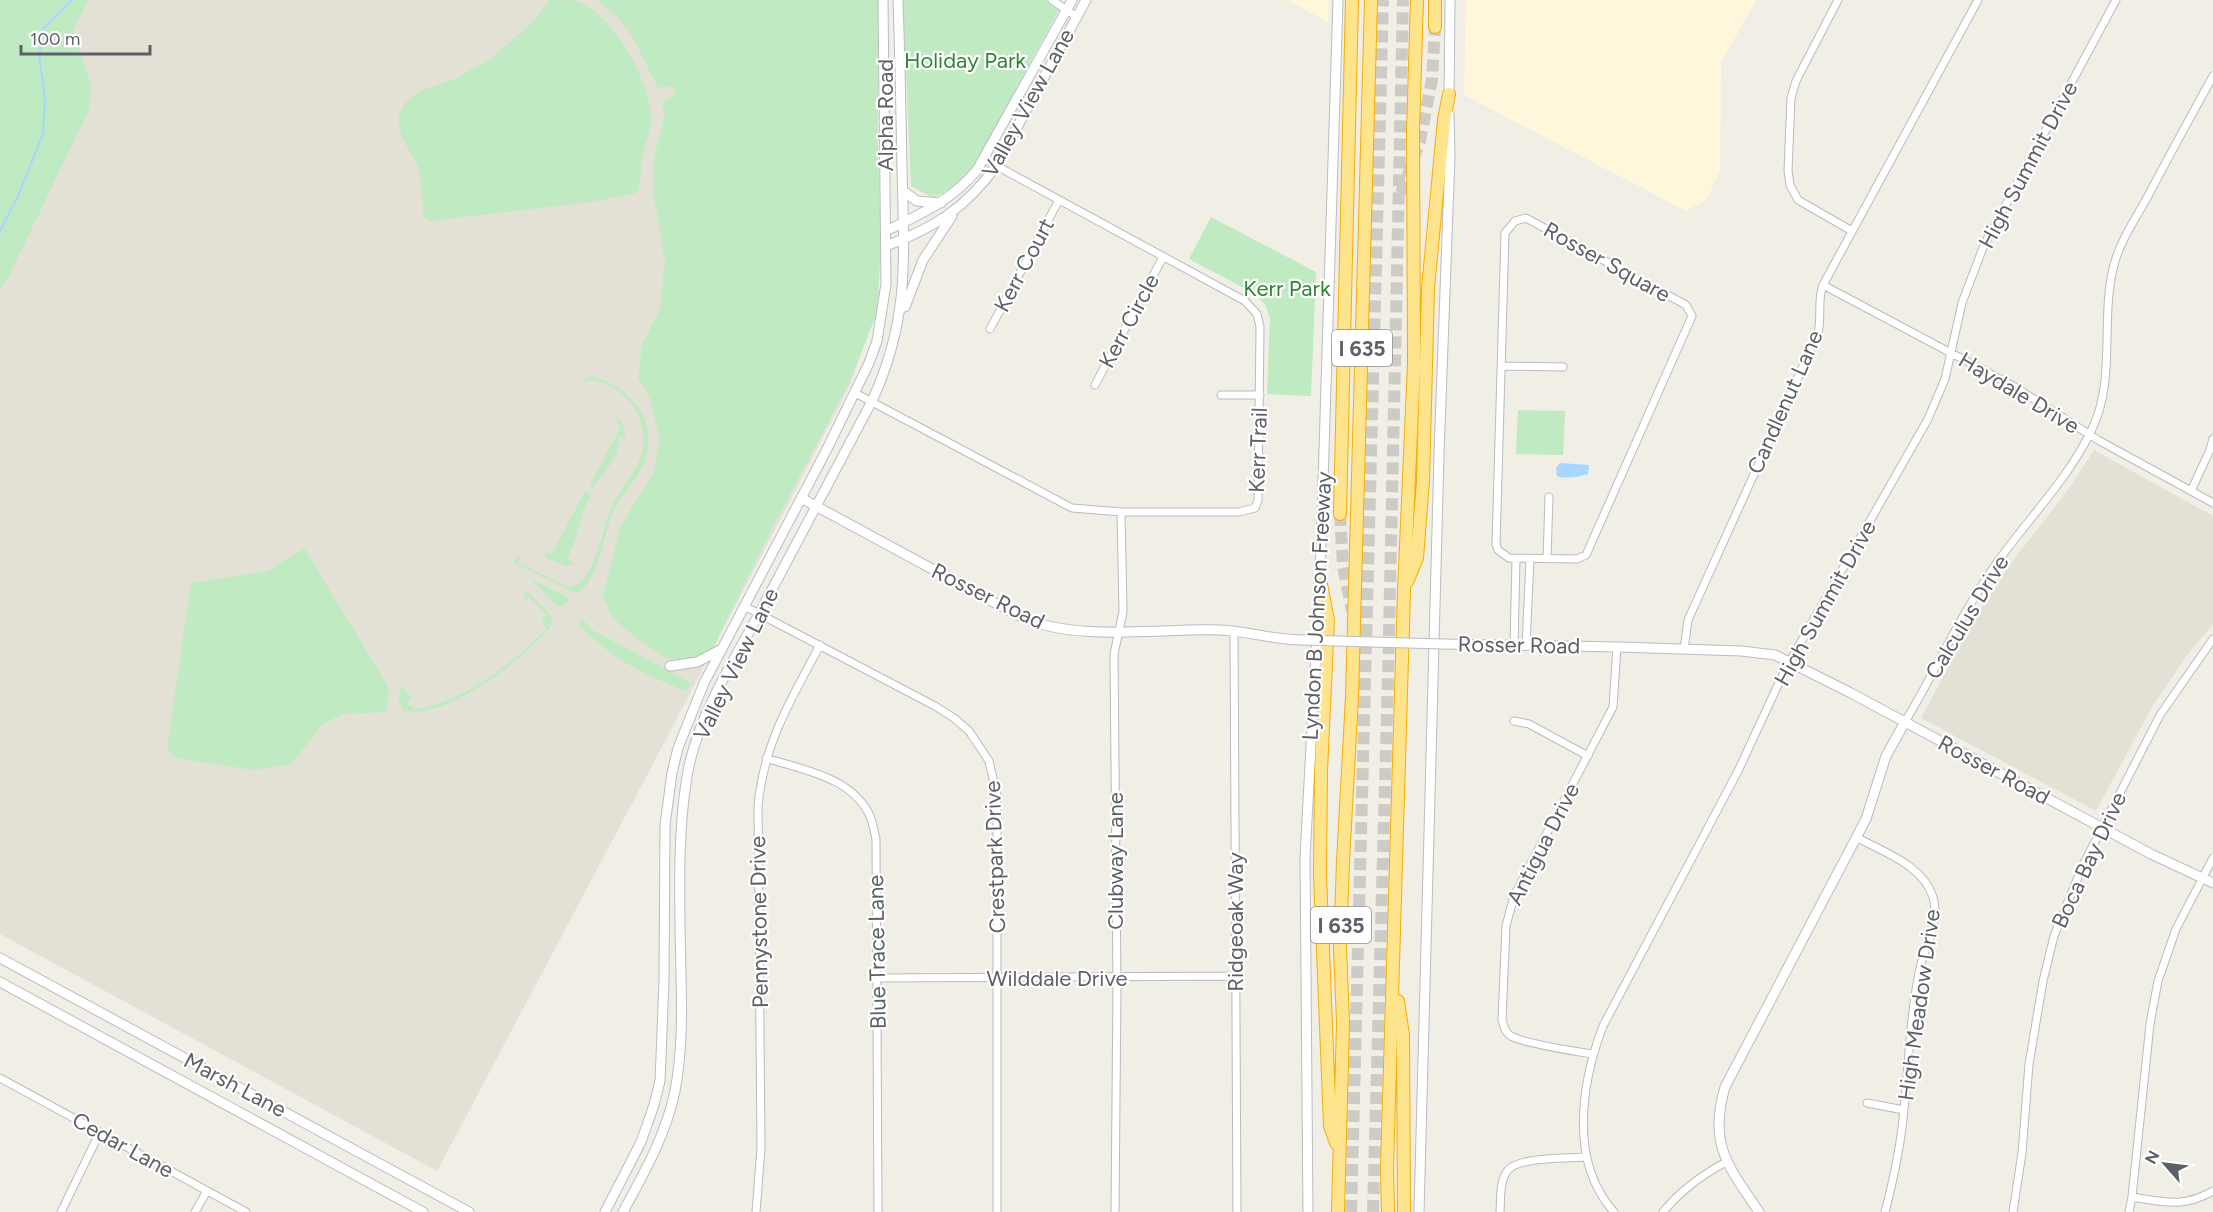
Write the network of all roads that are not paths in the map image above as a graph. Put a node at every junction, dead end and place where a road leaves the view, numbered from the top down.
1 (883, 0) edge
2 (898, 0) edge
3 (1052, 0) edge
4 (1072, 0) edge
5 (1338, 0) edge
6 (1352, 0) edge
7 (1371, 0) edge
8 (1417, 0) edge
9 (1435, 0) edge
10 (1450, 0) edge
11 (1838, 0) edge
12 (1978, 0) edge
13 (2116, 0) edge
14 (1082, 1) edge
15 (1066, 10) junction
16 (1077, 16) junction
17 (1435, 27) tunnel mouth
18 (2213, 76) edge
19 (1449, 94) junction
20 (984, 159) junction
21 (996, 166) junction
22 (903, 191) junction
23 (1059, 201) junction
24 (941, 203) junction
25 (958, 208) junction
26 (904, 222) junction
27 (886, 231) junction
28 (1852, 231) junction
29 (904, 239) junction
30 (886, 246) junction
31 (1163, 257) junction
32 (1824, 285) junction
33 (898, 323) junction
34 (990, 329) dead end
35 (1950, 353) junction
36 (1502, 366) junction
37 (1563, 367) dead end
38 (1095, 385) dead end
39 (855, 393) junction
40 (1221, 395) dead end
41 (1260, 395) junction
42 (872, 401) junction
43 (2089, 435) junction
44 (2213, 439) edge
45 (2191, 491) junction
46 (1549, 497) dead end
47 (801, 498) junction
48 (2213, 503) edge
49 (816, 506) junction
50 (1121, 512) junction
51 (1340, 514) tunnel mouth
52 (1516, 559) junction
53 (1530, 559) junction
54 (1547, 559) junction
55 (1320, 579) junction
56 (1404, 591) junction
57 (744, 606) junction
58 (759, 613) junction
59 (1119, 631) junction
60 (1234, 631) junction
61 (2213, 639) edge
62 (820, 645) junction
63 (1514, 645) junction
64 (1526, 645) junction
65 (1617, 647) junction
66 (722, 648) junction
67 (1684, 649) junction
68 (1790, 661) junction
69 (670, 666) dead end
70 (1514, 720) dead end
71 (1905, 722) junction
72 (1588, 756) junction
73 (766, 758) junction
74 (2102, 827) junction
75 (1857, 837) junction
76 (2213, 858) edge
77 (2202, 878) junction
78 (2213, 883) edge
79 (664, 939) junction
80 (681, 939) junction
81 (0, 958) edge
82 (1393, 964) junction
83 (1235, 976) junction
84 (1116, 977) junction
85 (878, 978) junction
86 (998, 978) junction
87 (0, 982) edge
88 (1592, 1054) junction
89 (0, 1078) edge
90 (660, 1081) junction
91 (676, 1084) junction
92 (1867, 1103) dead end
93 (1904, 1110) junction
94 (100, 1132) junction
95 (1339, 1152) junction
96 (1586, 1157) junction
97 (1726, 1162) junction
98 (632, 1163) junction
99 (645, 1171) junction
100 (207, 1191) junction
101 (2213, 1191) edge
102 (2132, 1197) junction
103 (61, 1212) edge
104 (195, 1212) edge
105 (246, 1212) edge
106 (423, 1212) edge
107 (469, 1212) edge
108 (605, 1212) edge
109 (623, 1212) edge
110 (756, 1212) edge
111 (878, 1212) edge
112 (997, 1212) edge
113 (1115, 1212) edge
114 (1237, 1212) edge
115 (1308, 1212) edge
116 (1338, 1212) edge
117 (1388, 1212) edge
118 (1404, 1212) edge
119 (1419, 1212) edge
120 (1500, 1212) edge
121 (1614, 1212) edge
122 (1662, 1212) edge
123 (1759, 1212) edge
124 (1885, 1212) edge
125 (2013, 1212) edge
126 (2129, 1212) edge

1 - 27 main road, Alpha Road
2 - 22 main road, Alpha Road
3 - 15 street
4 - 15 main road, Valley View Lane
5 - 55 main road, Lyndon B Johnson Freeway
6 - 51 highway
7 - 95 highway, Lyndon B Johnson Freeway / I 635
8 - 56 highway, I 635
9 - 17 highway
10 - 19 main road
11 - 28 street
12 - 28 street, Candlenut Lane
13 - 35 street, High Summit Drive
14 - 16 main road, Valley View Lane
15 - 16 street
15 - 20 main road, Valley View Lane
16 - 21 main road, Valley View Lane
18 - 43 street, Calculus Drive
19 - 56 highway
19 - 119 main road
20 - 21 street, Kerr Trail
20 - 24 main road, Valley View Lane
21 - 23 street, Kerr Trail
21 - 25 main road, Valley View Lane
22 - 24 main road
22 - 26 main road, Alpha Road
23 - 31 street, Kerr Trail
23 - 34 street, Kerr Court
24 - 26 main road, Valley View Lane
25 - 29 main road, Valley View Lane
25 - 33 main road
26 - 27 main road, Valley View Lane
26 - 29 main road, Valley View Lane
27 - 30 main road, Valley View Lane
28 - 32 street, Candlenut Lane
29 - 30 main road, Valley View Lane
29 - 33 main road, Valley View Lane
30 - 39 main road, Valley View Lane
31 - 38 street, Kerr Circle
31 - 41 street, Kerr Trail
32 - 35 street, Haydale Drive
32 - 67 street, Candlenut Lane
33 - 42 main road, Valley View Lane
35 - 43 street, Haydale Drive
35 - 68 street, High Summit Drive
36 - 37 street
36 - 52 street, Rosser Square
36 - 54 street, Rosser Square
39 - 42 street, Kerr Trail
39 - 47 main road, Valley View Lane
40 - 41 street
41 - 50 street, Kerr Trail
42 - 49 main road, Valley View Lane
42 - 50 street, Kerr Trail
43 - 45 street, Haydale Drive
43 - 71 street, Calculus Drive
44 - 45 street
45 - 48 street, Haydale Drive
46 - 54 street
47 - 49 main road, Rosser Road
47 - 57 main road, Valley View Lane
49 - 58 main road, Valley View Lane
49 - 59 main road, Rosser Road
50 - 59 street, Clubway Lane
52 - 53 street, Rosser Square
52 - 63 street
53 - 54 street, Rosser Square
53 - 64 street
55 - 95 highway
55 - 115 main road, Lyndon B Johnson Freeway
56 - 82 highway, I 635
57 - 58 street, Crestpark Drive
57 - 66 main road, Valley View Lane
58 - 62 street, Crestpark Drive
58 - 80 main road, Valley View Lane
59 - 60 main road, Rosser Road
59 - 84 street, Clubway Lane
60 - 63 main road, Rosser Road, bridge
60 - 83 street, Ridgeoak Way
61 - 74 street, Boca Bay Drive
62 - 73 street, Pennystone Drive
62 - 86 street, Crestpark Drive
63 - 64 main road, Rosser Road
64 - 65 main road, Rosser Road
65 - 67 main road, Rosser Road
65 - 72 street, Antigua Drive
66 - 69 main road
66 - 79 main road, Valley View Lane
67 - 68 main road, Rosser Road
68 - 71 main road, Rosser Road
68 - 88 street, High Summit Drive
70 - 72 street
71 - 74 main road, Rosser Road
71 - 75 main road, Calculus Drive
72 - 88 street, Antigua Drive
73 - 85 street, Blue Trace Lane
73 - 110 street, Pennystone Drive
74 - 77 main road, Rosser Road
74 - 125 street, Boca Bay Drive
75 - 93 street, High Meadow Drive
75 - 97 main road, Calculus Drive
76 - 77 street
77 - 78 main road, Rosser Road
77 - 102 street
79 - 80 main road
79 - 90 main road, Valley View Lane
80 - 91 main road, Valley View Lane
81 - 107 main road, Marsh Lane
82 - 117 highway, I 635
82 - 118 highway
83 - 84 street, Wilddale Drive
83 - 114 street, Ridgeoak Way
84 - 86 street, Wilddale Drive
84 - 113 street, Clubway Lane
85 - 86 street, Wilddale Drive
85 - 111 street, Blue Trace Lane
86 - 112 street, Crestpark Drive
87 - 106 main road, Marsh Lane
88 - 96 street, High Summit Drive
89 - 94 street, Cedar Lane
90 - 91 main road
90 - 98 main road, Valley View Lane
91 - 99 main road, Valley View Lane
92 - 93 street
93 - 124 street, High Meadow Drive
94 - 100 street, Cedar Lane
94 - 103 street
95 - 116 highway, Lyndon B Johnson Freeway / I 635
96 - 120 street
96 - 121 street, High Summit Drive
97 - 122 street
97 - 123 main road, Calculus Drive
98 - 99 main road
98 - 108 main road, Valley View Lane
99 - 109 main road, Valley View Lane
100 - 104 street
100 - 105 street, Cedar Lane
101 - 102 street
102 - 126 street

